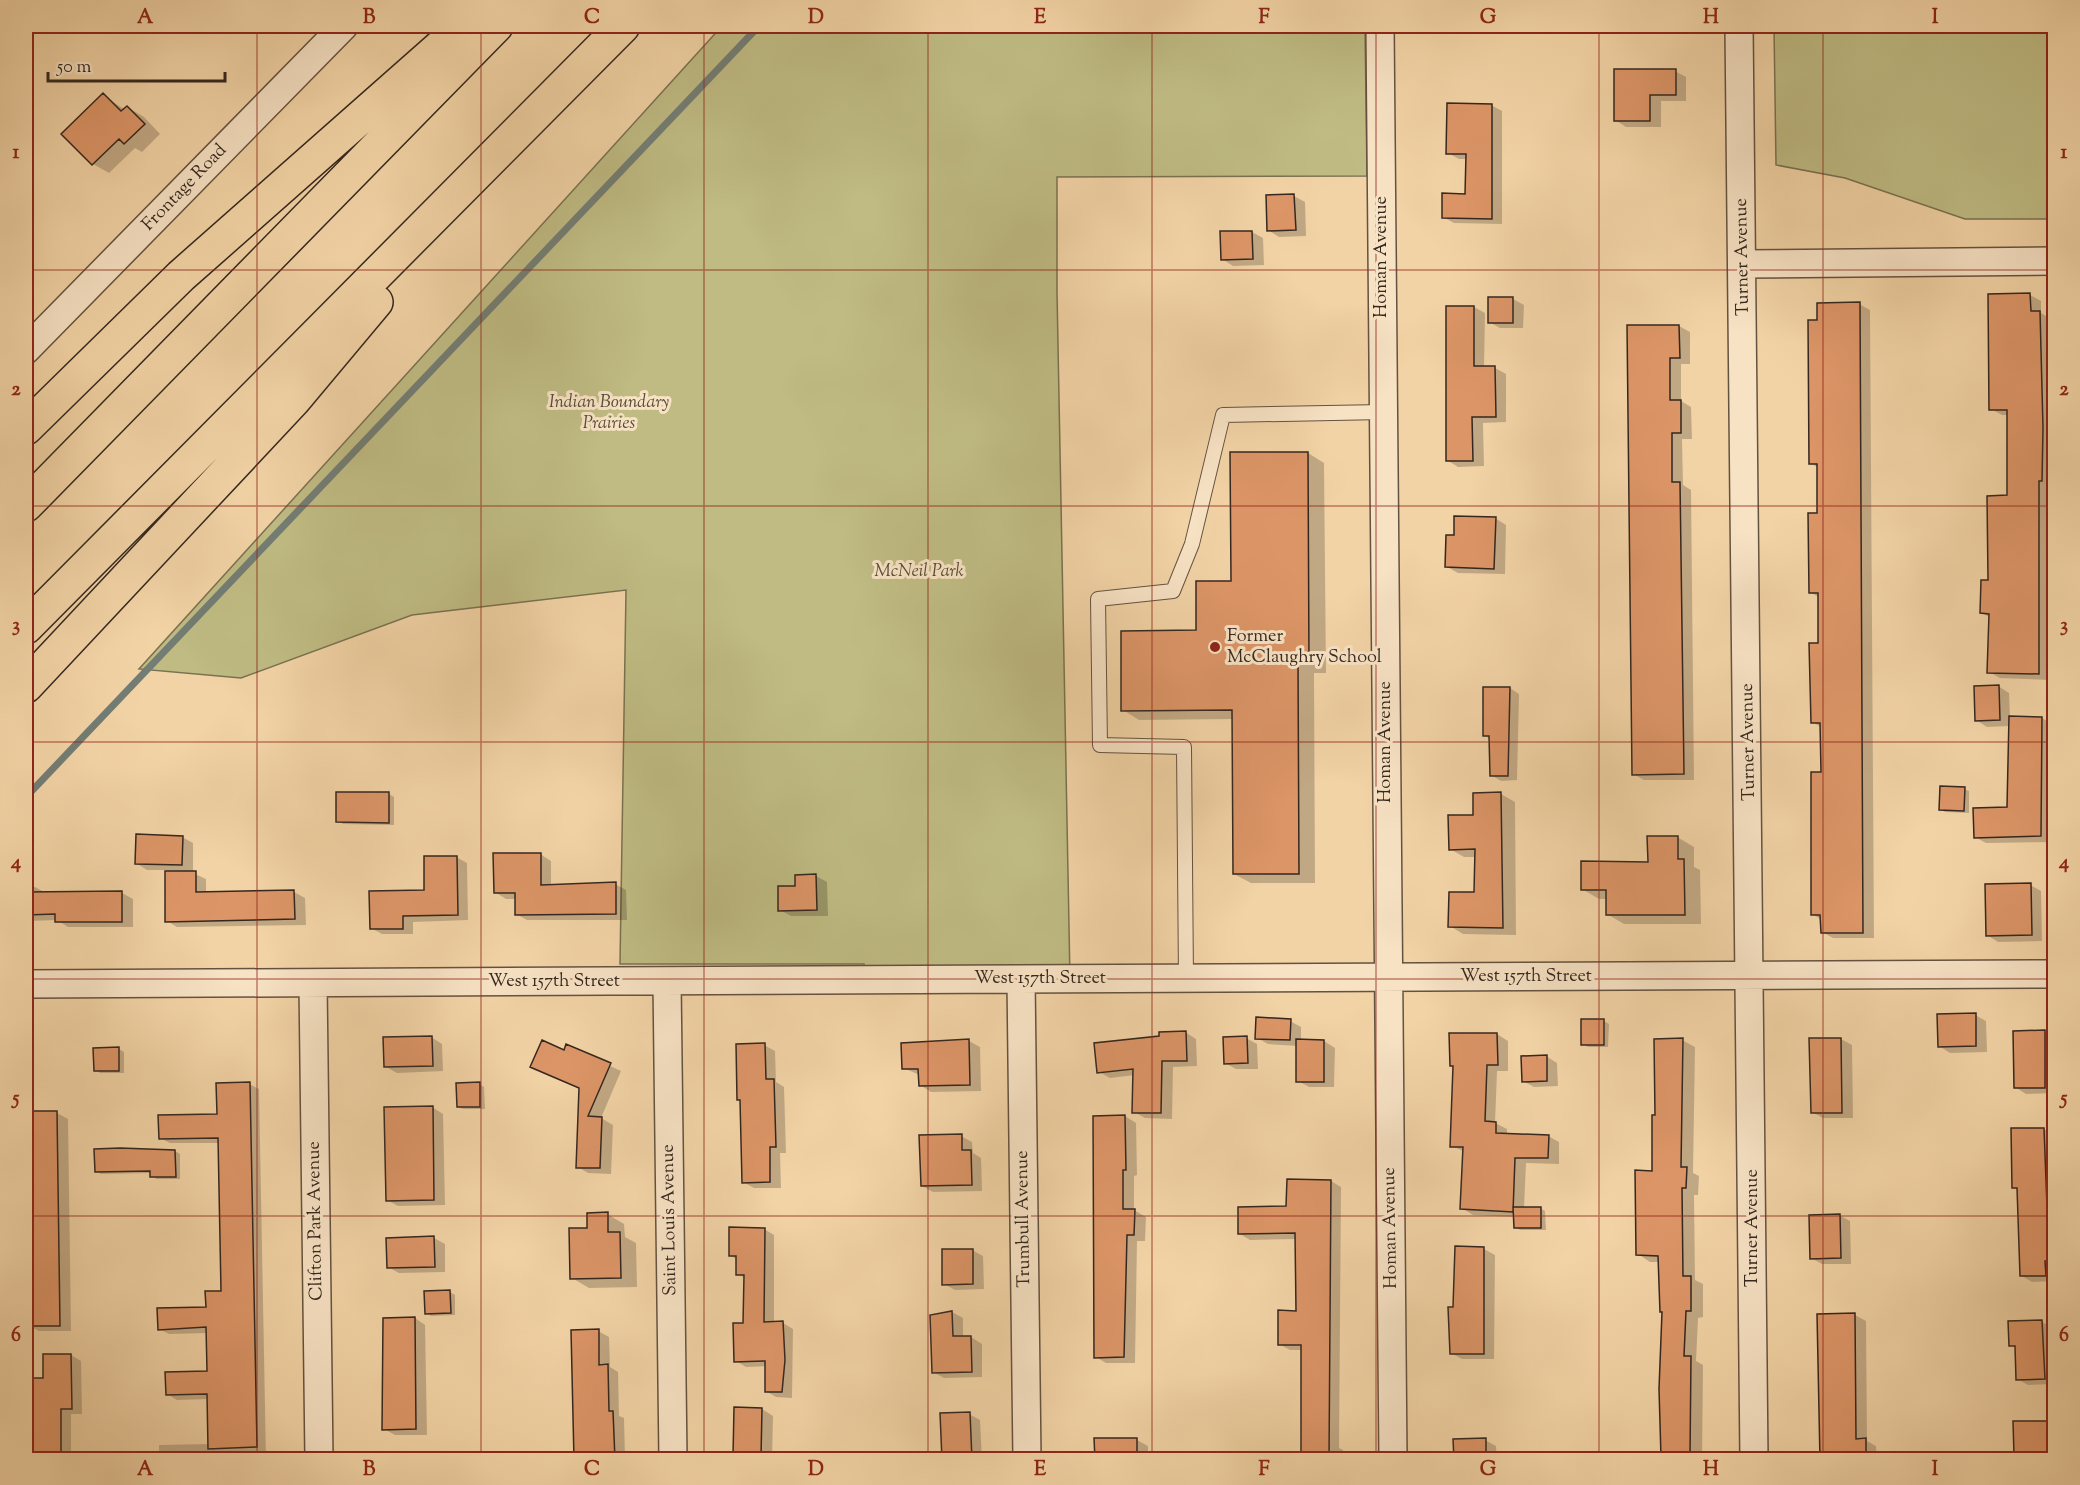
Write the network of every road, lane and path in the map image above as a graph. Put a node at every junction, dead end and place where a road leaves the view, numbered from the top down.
1 (344, 26) edge
2 (464, 26) edge
3 (496, 26) edge
4 (623, 26) edge
5 (1380, 26) edge
6 (1739, 26) edge
7 (517, 133) junction
8 (2055, 261) edge
9 (1743, 264) junction
10 (26, 350) edge
11 (1384, 412) junction
12 (26, 428) edge
13 (26, 505) edge
14 (26, 627) edge
15 (26, 686) edge
16 (2055, 975) edge
17 (1751, 976) junction
18 (1388, 978) junction
19 (1021, 979) junction
20 (1186, 979) junction
21 (667, 981) junction
22 (313, 983) junction
23 (26, 984) edge
24 (319, 1460) edge
25 (673, 1460) edge
26 (1027, 1460) edge
27 (1393, 1460) edge
28 (1754, 1460) edge

1 - 10 street, Frontage Road
2 - 12 highway
3 - 13 highway
4 - 7 highway
5 - 11 street, Homan Avenue
6 - 9 street, Turner Avenue
7 - 14 highway
7 - 15 highway
8 - 9 street
9 - 17 street, Turner Avenue
11 - 18 street, Homan Avenue
11 - 20 lane
16 - 17 street, West 157th Street
17 - 18 street, West 157th Street
17 - 28 street, Turner Avenue
18 - 20 street, West 157th Street
18 - 27 street, Homan Avenue
19 - 20 street, West 157th Street
19 - 21 street, West 157th Street
19 - 26 street, Trumbull Avenue
21 - 22 street, West 157th Street
21 - 25 street, Saint Louis Avenue
22 - 23 street, West 157th Street
22 - 24 street, Clifton Park Avenue

